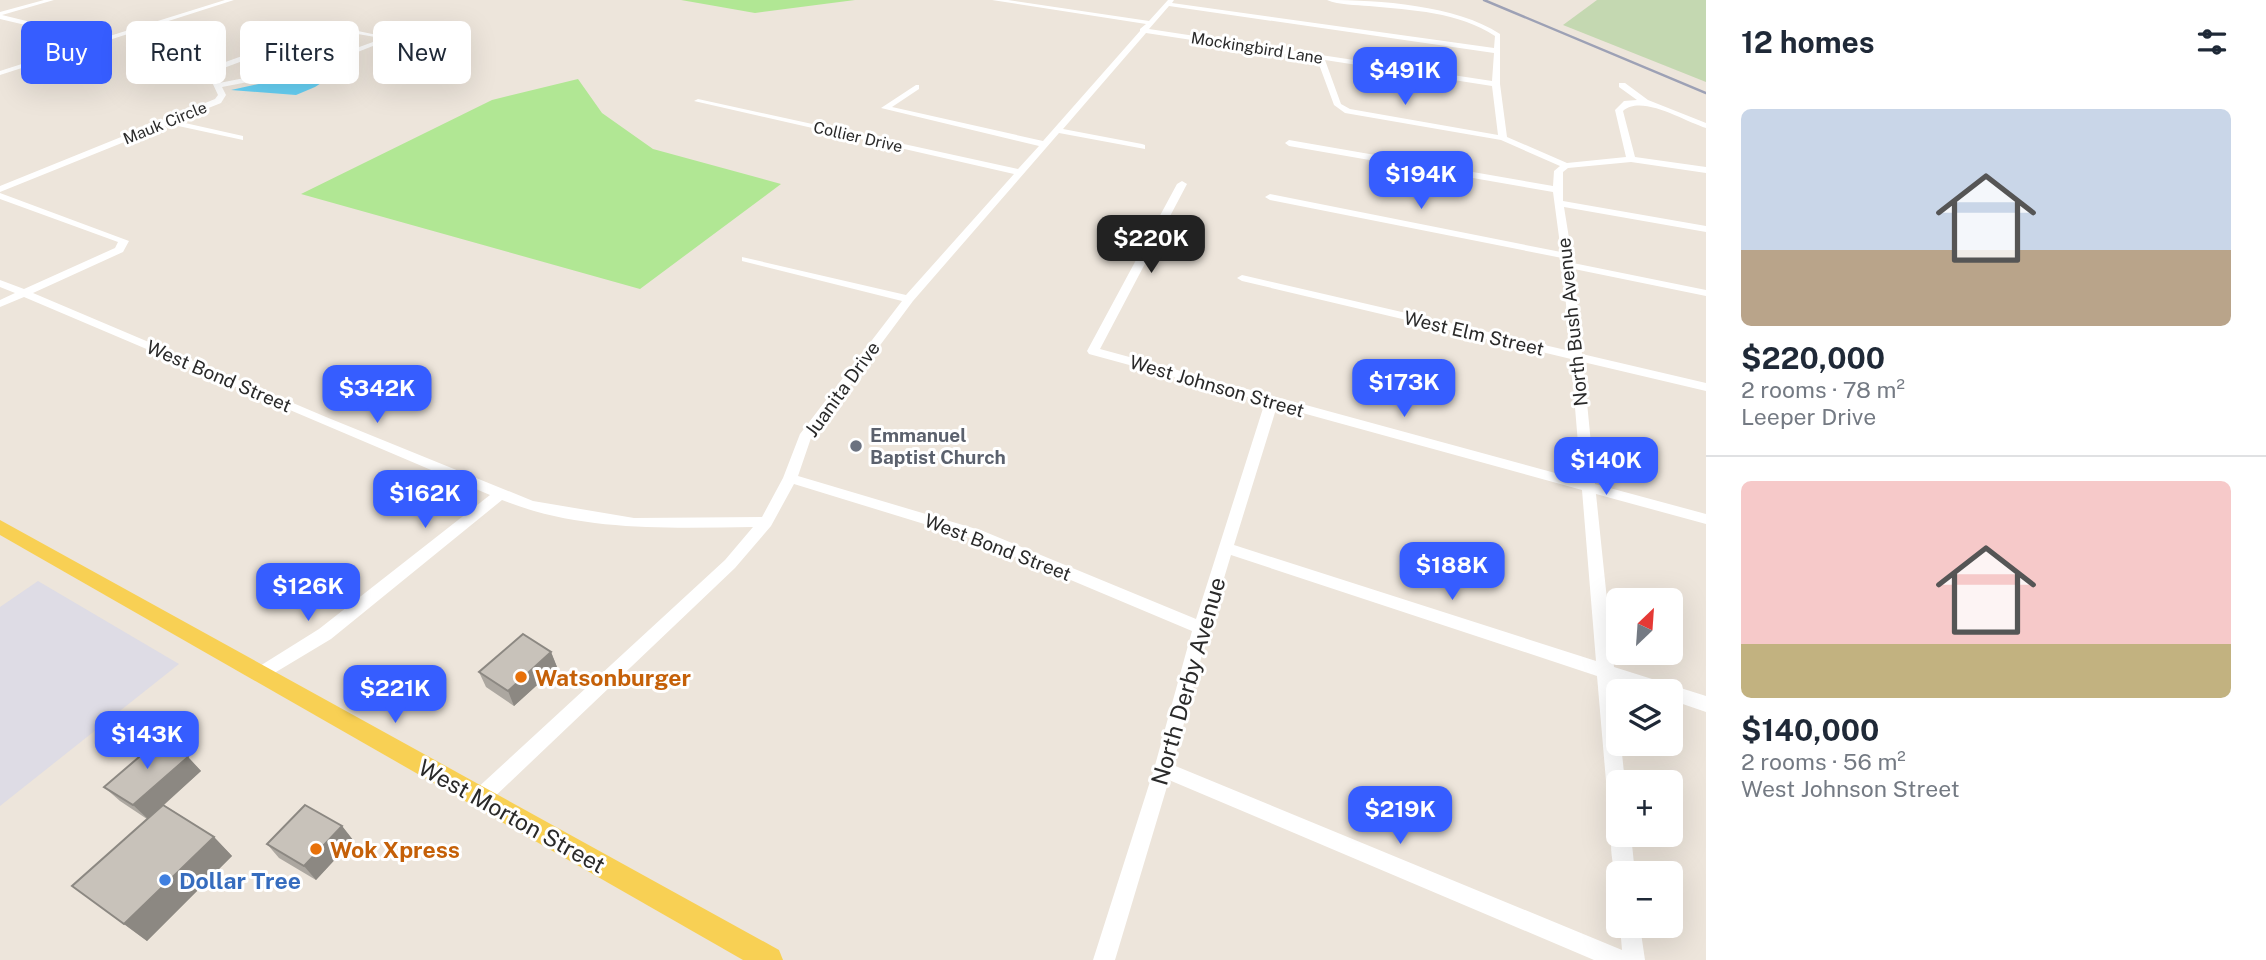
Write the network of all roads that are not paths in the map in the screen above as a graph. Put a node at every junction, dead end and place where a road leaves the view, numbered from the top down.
1 (51, 0) edge
2 (231, 0) edge
3 (995, 0) edge
4 (1330, 0) edge
5 (1169, 2) edge
6 (0, 15) edge
7 (23, 21) edge
8 (1146, 26) junction
9 (112, 38) edge
10 (1498, 51) junction
11 (1320, 57) junction
12 (21, 66) edge
13 (0, 73) edge
14 (1496, 84) junction
15 (1622, 85) dead end
16 (217, 86) junction
17 (916, 87) dead end
18 (698, 101) dead end
19 (1645, 102) junction
20 (171, 122) junction
21 (1706, 126) edge
22 (1056, 130) junction
23 (240, 138) dead end
24 (1503, 138) junction
25 (1289, 143) dead end
26 (1043, 144) junction
27 (1142, 147) dead end
28 (1631, 159) junction
29 (1566, 166) junction
30 (1706, 170) edge
31 (1018, 172) junction
32 (1182, 184) dead end
33 (0, 189) edge
34 (0, 196) edge
35 (1270, 197) dead end
36 (1558, 197) junction
37 (1706, 229) edge
38 (746, 259) dead end
39 (1567, 260) junction
40 (1242, 278) dead end
41 (0, 283) edge
42 (24, 292) junction
43 (1706, 293) edge
44 (909, 299) junction
45 (0, 304) edge
46 (1577, 357) junction
47 (1706, 387) edge
48 (1272, 401) junction
49 (790, 478) junction
50 (1587, 486) junction
51 (500, 494) junction
52 (1706, 519) edge
53 (766, 522) junction
54 (0, 527) edge
55 (1226, 548) junction
56 (1201, 628) junction
57 (1604, 670) junction
58 (261, 674) junction
59 (1631, 679) edge
60 (1683, 697) edge
61 (1706, 704) edge
62 (1163, 769) junction
63 (1614, 770) edge
64 (480, 798) junction
65 (1631, 938) edge
66 (769, 960) edge
67 (1104, 960) edge
68 (1620, 960) edge
69 (1634, 960) edge

1 - 6 street
2 - 9 street
3 - 8 street, Mockingbird Lane
4 - 10 street
5 - 8 street, Juanita Drive
5 - 10 street
6 - 7 street
8 - 11 street, Mockingbird Lane
8 - 22 street, Juanita Drive
10 - 14 street
11 - 14 street, Mockingbird Lane
11 - 24 street
12 - 13 street
14 - 24 street
15 - 19 street
16 - 16 street, Mauk Circle
16 - 20 street, Mauk Circle
17 - 26 street
18 - 31 street, Collier Drive
19 - 21 street
19 - 28 street
20 - 23 street
20 - 33 street, Mauk Circle
22 - 26 street, Juanita Drive
22 - 27 street
24 - 29 street
25 - 36 street
26 - 31 street, Juanita Drive
28 - 29 street
28 - 30 street
29 - 36 street, North Bush Avenue
31 - 44 street, Juanita Drive
32 - 48 street, West Johnson Street
34 - 42 street
35 - 39 street
36 - 37 street
36 - 39 street, North Bush Avenue
38 - 44 street
39 - 43 street
39 - 46 street, North Bush Avenue
40 - 46 street, West Elm Street
41 - 42 street, West Bond Street
42 - 45 street
42 - 51 street, West Bond Street
44 - 49 street, Juanita Drive
46 - 47 street, West Elm Street
46 - 50 street, North Bush Avenue
48 - 50 street, West Johnson Street
48 - 55 street, North Derby Avenue
49 - 53 street, Juanita Drive
49 - 56 street, West Bond Street
50 - 52 street, West Johnson Street
50 - 57 street, North Bush Avenue
51 - 53 street, West Bond Street
51 - 58 street
53 - 64 street, Juanita Drive
54 - 58 main road, West Morton Street
55 - 56 street, North Derby Avenue
55 - 57 street
56 - 62 street, North Derby Avenue
57 - 59 street
57 - 63 street, North Bush Avenue
58 - 64 main road, West Morton Street
60 - 61 street
62 - 67 street, North Derby Avenue
62 - 68 street
64 - 66 main road, West Morton Street
65 - 69 street

